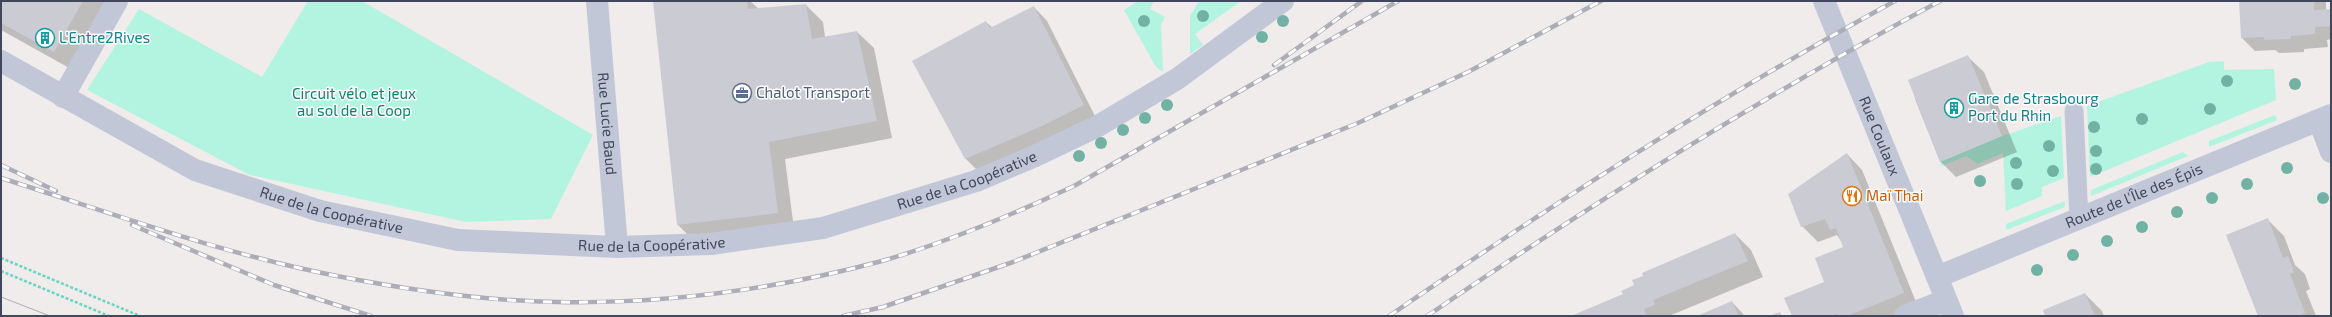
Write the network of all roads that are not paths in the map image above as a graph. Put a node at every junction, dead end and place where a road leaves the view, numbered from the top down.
1 (117, 1) edge
2 (597, 1) edge
3 (1283, 1) edge
4 (1824, 1) edge
5 (1, 60) edge
6 (63, 97) junction
7 (2074, 111) dead end
8 (2325, 118) edge
9 (2331, 152) edge
10 (2079, 219) junction
11 (617, 247) junction
12 (1937, 277) junction
13 (1950, 308) edge
14 (1905, 316) edge

1 - 6 street
2 - 11 street, Rue Lucie Baud
3 - 11 street, Rue de la Coopérative
4 - 12 street, Rue Coulaux
5 - 6 street, Rue de la Coopérative
6 - 11 street, Rue de la Coopérative
7 - 10 lane
8 - 9 street
8 - 10 street, Route de l'Île des Épis
10 - 12 street, Route de l'Île des Épis
12 - 13 street, Rue Coulaux
13 - 14 street

